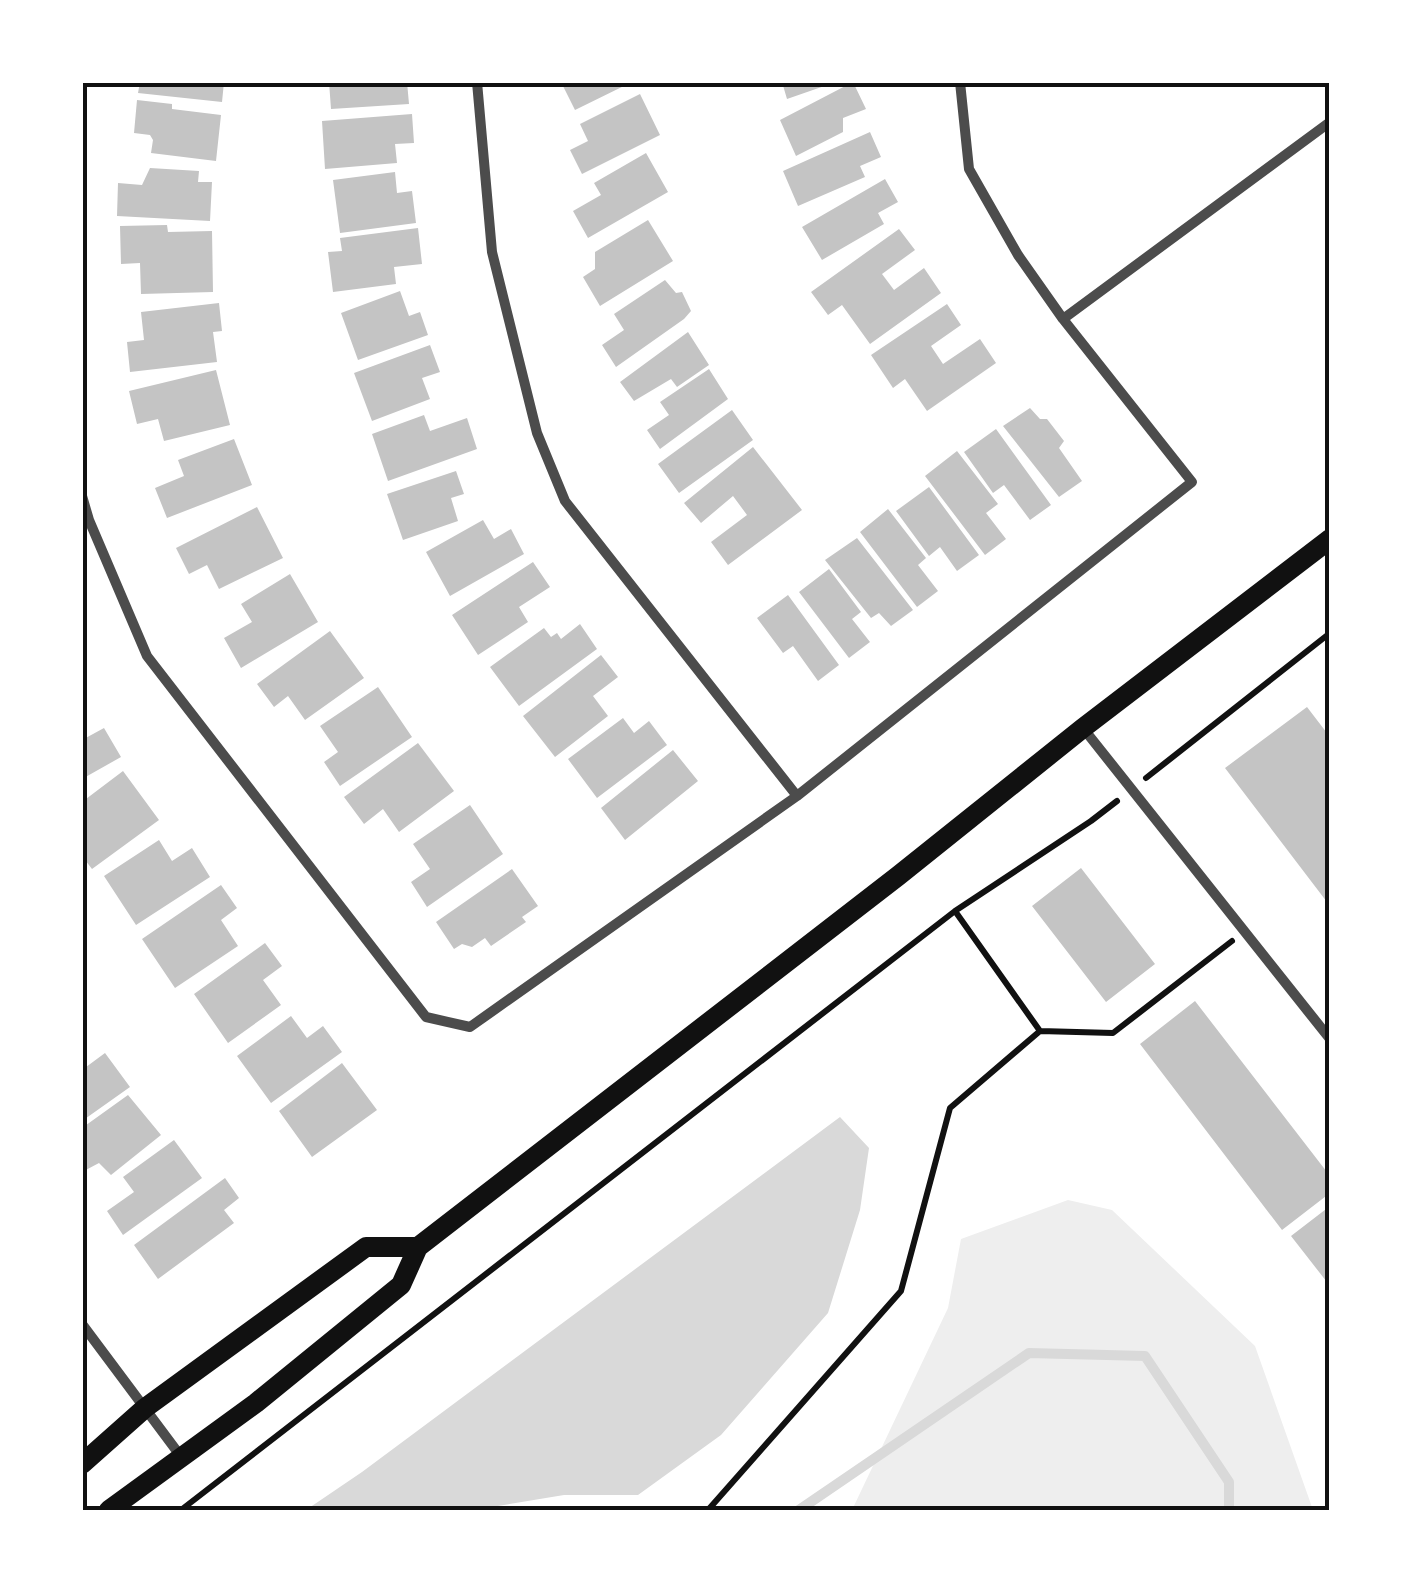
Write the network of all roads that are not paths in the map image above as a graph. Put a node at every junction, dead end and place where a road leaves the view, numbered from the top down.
1 (476, 82) edge
2 (960, 82) edge
3 (1330, 122) edge
4 (1062, 319) junction
5 (82, 496) edge
6 (1330, 538) edge
7 (1083, 728) junction
8 (798, 796) junction
9 (1330, 1039) edge
10 (418, 1247) junction
11 (82, 1324) edge
12 (144, 1408) junction
13 (183, 1459) junction
14 (82, 1464) edge
15 (109, 1510) edge

1 - 8 street
2 - 4 street
3 - 4 street
4 - 8 street
5 - 8 street
6 - 7 main road
7 - 9 street
7 - 10 main road
10 - 12 main road
10 - 13 main road
11 - 12 street
12 - 13 street
12 - 14 main road
13 - 15 main road

